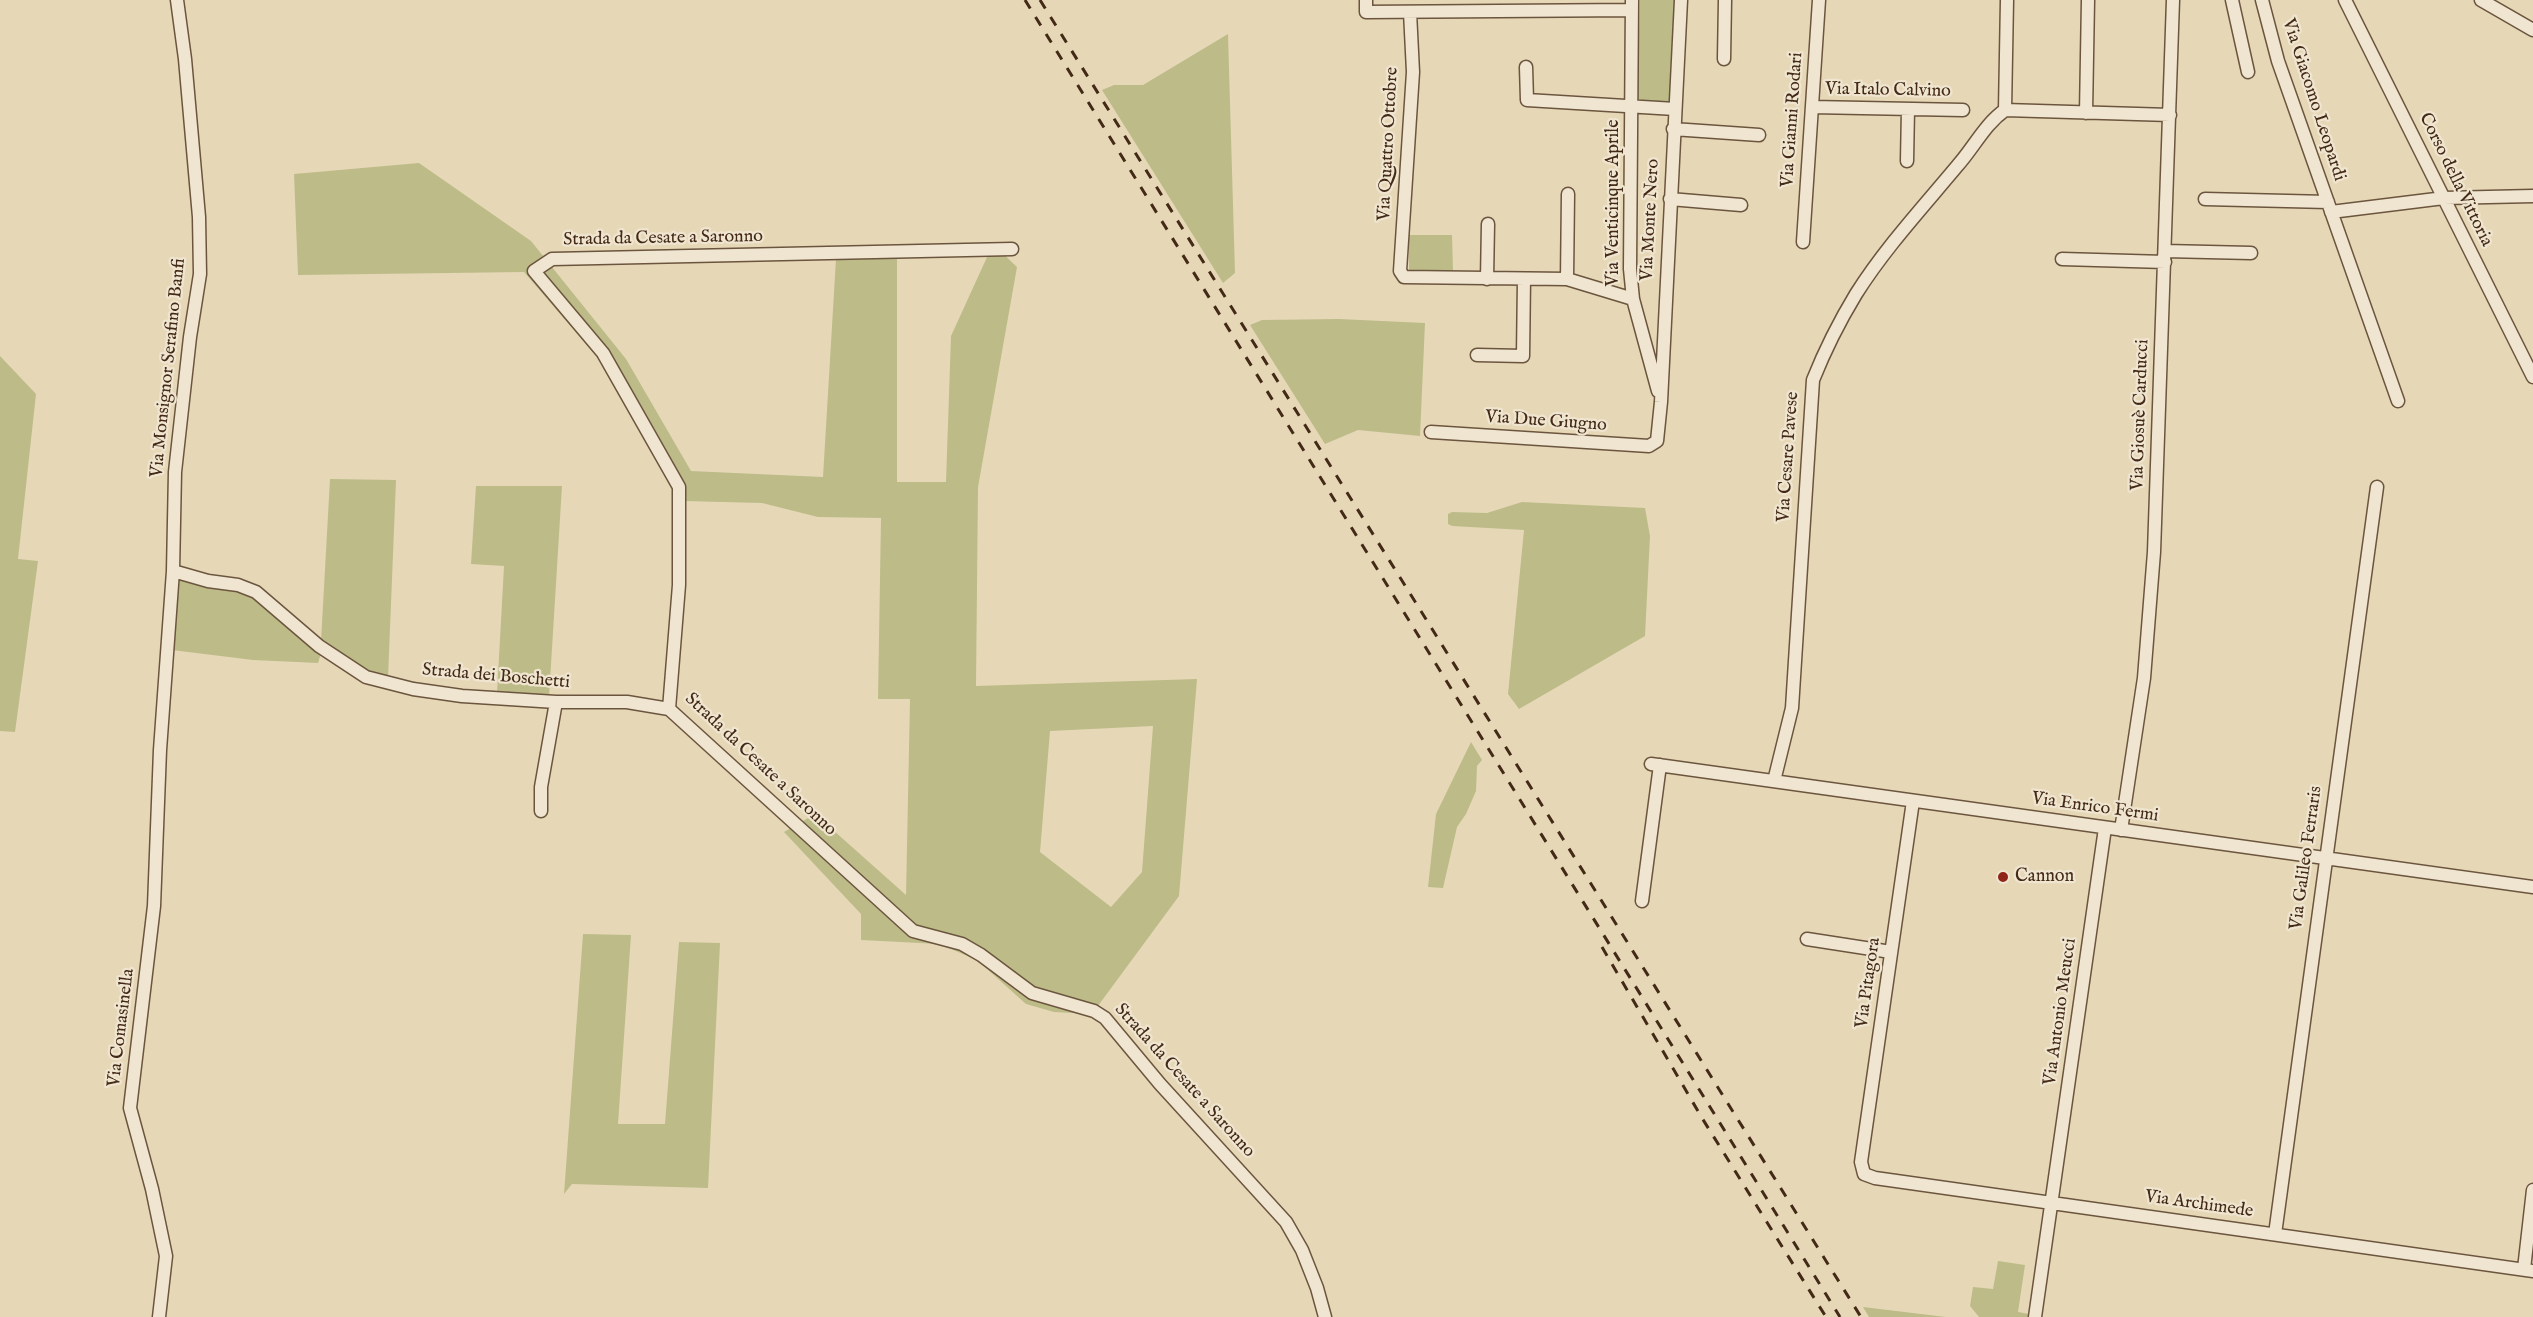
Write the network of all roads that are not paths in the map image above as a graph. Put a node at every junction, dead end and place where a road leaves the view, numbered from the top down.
1 (177, 0) edge
2 (1681, 0) edge
3 (1725, 0) edge
4 (1819, 0) edge
5 (2007, 0) edge
6 (2088, 0) edge
7 (2173, 0) edge
8 (2232, 0) edge
9 (2262, 0) edge
10 (2345, 0) edge
11 (2481, 0) edge
12 (1511, 5) edge
13 (1631, 5) edge
14 (1366, 6) edge
15 (1410, 12) junction
16 (2533, 30) edge
17 (1724, 59) dead end
18 (1526, 67) dead end
19 (2248, 72) dead end
20 (1631, 107) junction
21 (1812, 107) junction
22 (1675, 109) junction
23 (1908, 109) junction
24 (1963, 110) dead end
25 (2005, 110) junction
26 (2086, 113) junction
27 (2170, 116) junction
28 (1673, 129) junction
29 (1759, 135) dead end
30 (1907, 161) dead end
31 (1568, 194) dead end
32 (2533, 196) edge
33 (2444, 198) junction
34 (1670, 199) junction
35 (2205, 199) dead end
36 (1741, 205) dead end
37 (2329, 207) junction
38 (1488, 224) dead end
39 (1803, 242) dead end
40 (1012, 249) dead end
41 (2251, 253) dead end
42 (2165, 256) junction
43 (2062, 259) dead end
44 (1487, 279) junction
45 (1524, 279) junction
46 (1568, 279) junction
47 (1633, 299) junction
48 (1477, 355) dead end
49 (2533, 377) edge
50 (2398, 401) dead end
51 (1661, 402) junction
52 (1431, 432) dead end
53 (1657, 441) joint
54 (2377, 487) dead end
55 (173, 571) junction
56 (556, 702) junction
57 (669, 709) junction
58 (161, 740) joint
59 (1774, 781) junction
60 (1913, 801) junction
61 (541, 811) dead end
62 (2105, 828) junction
63 (2121, 830) junction
64 (2325, 858) junction
65 (2533, 887) edge
66 (1642, 901) dead end
67 (1807, 939) dead end
68 (1891, 952) junction
69 (1862, 1171) joint
70 (2533, 1190) edge
71 (2052, 1202) junction
72 (2275, 1234) junction
73 (2528, 1270) edge
74 (159, 1317) edge
75 (1325, 1317) edge
76 (2035, 1317) edge

1 - 55 street, Via Monsignor Serafino Banfi
2 - 22 street, Via Monte Nero
3 - 17 street
4 - 21 street, Via Gianni Rodari
5 - 25 street
6 - 26 street
7 - 27 street, Via Giosuè Carducci
8 - 19 street
9 - 37 street, Via Giacomo Leopardi
10 - 33 street, Corso della Vittoria
11 - 16 street
12 - 13 street
12 - 15 street
13 - 20 street, Via Venticinque Aprile
14 - 15 street
15 - 44 street, Via Quattro Ottobre
18 - 20 street
20 - 22 street
20 - 47 street, Via Venticinque Aprile
21 - 23 street, Via Italo Calvino
21 - 39 street, Via Gianni Rodari
22 - 28 street, Via Monte Nero
23 - 24 street, Via Italo Calvino
23 - 30 street
25 - 26 street
25 - 59 street, Via Cesare Pavese
26 - 27 street
27 - 42 street, Via Giosuè Carducci
28 - 29 street
28 - 34 street, Via Monte Nero
31 - 46 street
32 - 33 street
33 - 37 street
33 - 49 street, Corso della Vittoria
34 - 36 street
34 - 51 street, Via Monte Nero
35 - 37 street
37 - 50 street, Via Giacomo Leopardi
38 - 44 street
40 - 57 street, Strada da Cesate a Saronno
41 - 42 street
42 - 43 street
42 - 63 street, Via Giosuè Carducci
44 - 45 street
45 - 46 street
45 - 48 street
46 - 47 street
47 - 51 street, Via Venticinque Aprile
51 - 53 street, Via Monte Nero
52 - 53 street, Via Due Giugno
54 - 64 street, Via Galileo Ferraris
55 - 56 street, Strada dei Boschetti
55 - 58 street, Via Monsignor Serafino Banfi
56 - 57 street, Strada dei Boschetti
56 - 61 street
57 - 75 street, Strada da Cesate a Saronno
58 - 74 street, Via Comasinella
59 - 60 street, Via Enrico Fermi
59 - 66 street, Via Enrico Fermi
60 - 62 street, Via Enrico Fermi
60 - 68 street, Via Pitagora
62 - 63 street, Via Enrico Fermi
62 - 71 street, Via Antonio Meucci
63 - 64 street, Via Enrico Fermi
64 - 65 street, Via Enrico Fermi
64 - 72 street, Via Galileo Ferraris
67 - 68 street
68 - 69 street, Via Pitagora
69 - 71 street, Via Archimede
70 - 73 street
71 - 72 street, Via Archimede
71 - 76 street, Via Antonio Meucci
72 - 73 street, Via Archimede

